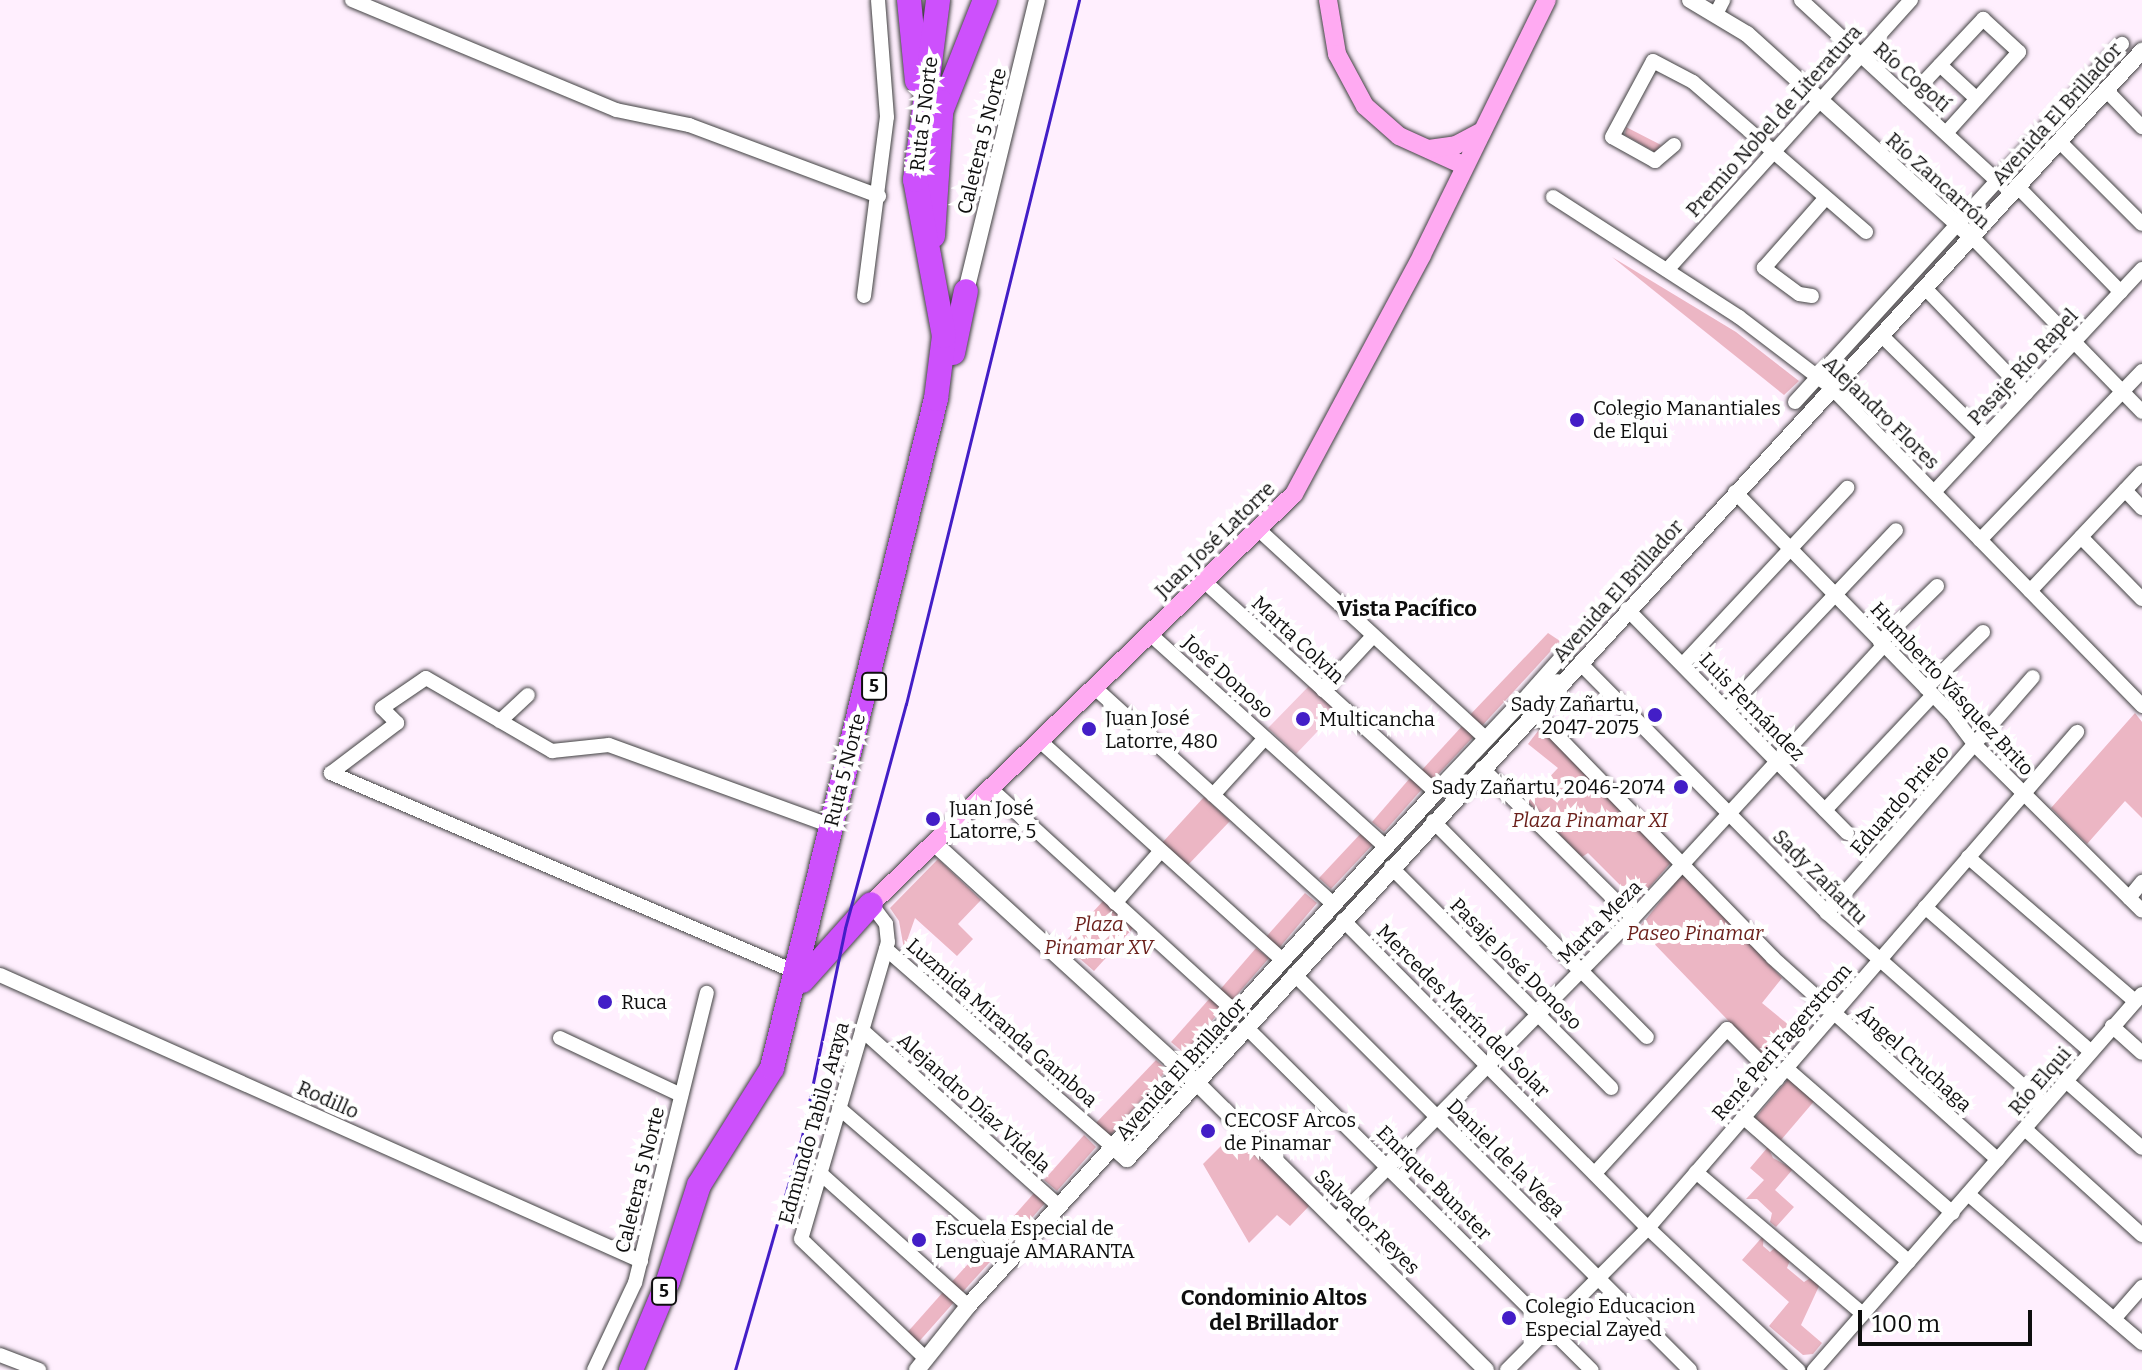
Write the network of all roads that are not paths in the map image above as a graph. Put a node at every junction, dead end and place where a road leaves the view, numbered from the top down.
1 (352, 0) edge
2 (878, 0) edge
3 (909, 0) edge
4 (938, 0) edge
5 (955, 0) edge
6 (985, 0) edge
7 (1037, 0) edge
8 (1328, 0) edge
9 (1547, 0) edge
10 (1690, 0) edge
11 (1911, 0) edge
12 (1806, 2) edge
13 (1720, 7) edge
14 (2122, 44) dead end
15 (2142, 51) edge
16 (1859, 57) junction
17 (1940, 65) junction
18 (2106, 90) junction
19 (1908, 99) junction
20 (1977, 99) junction
21 (1818, 101) junction
22 (940, 114) junction
23 (2142, 127) edge
24 (1482, 131) junction
25 (1946, 133) junction
26 (2059, 141) junction
27 (920, 145) junction
28 (1674, 145) dead end
29 (1426, 149) junction
30 (1770, 152) junction
31 (1465, 166) junction
32 (1998, 182) junction
33 (2018, 187) junction
34 (879, 196) junction
35 (1553, 197) dead end
36 (1824, 200) junction
37 (1447, 202) junction
38 (2142, 224) edge
39 (1966, 231) junction
40 (1866, 232) dead end
41 (2142, 269) edge
42 (1667, 270) junction
43 (1925, 288) junction
44 (966, 291) joint
45 (2121, 292) junction
46 (864, 296) dead end
47 (1812, 296) dead end
48 (1881, 335) junction
49 (2074, 342) junction
50 (951, 363) junction
51 (2142, 371) edge
52 (1825, 383) junction
53 (2123, 392) junction
54 (2026, 393) junction
55 (1795, 402) dead end
56 (2142, 412) edge
57 (1985, 437) junction
58 (2142, 472) edge
59 (1847, 488) dead end
60 (2125, 490) junction
61 (1735, 492) junction
62 (1934, 492) junction
63 (2142, 508) edge
64 (1258, 529) junction
65 (1896, 530) dead end
66 (2081, 537) junction
67 (1980, 540) junction
68 (1790, 550) junction
69 (1205, 582) junction
70 (1937, 586) dead end
71 (2030, 591) junction
72 (1835, 595) junction
73 (2142, 599) edge
74 (1627, 609) junction
75 (1983, 632) dead end
76 (1150, 634) junction
77 (1373, 636) junction
78 (1882, 644) junction
79 (1567, 651) dead end
80 (1683, 664) junction
81 (1576, 668) junction
82 (2033, 677) dead end
83 (1094, 687) junction
84 (1323, 690) junction
85 (1929, 692) junction
86 (528, 695) dead end
87 (2140, 698) edge
88 (1529, 707) junction
89 (1727, 709) junction
90 (500, 721) junction
91 (2077, 732) dead end
92 (1265, 738) junction
93 (1486, 739) junction
94 (1040, 741) junction
95 (1975, 745) junction
96 (1776, 760) junction
97 (1482, 768) junction
98 (991, 789) junction
99 (1436, 792) junction
100 (2023, 794) junction
101 (1213, 795) junction
102 (1825, 810) junction
103 (1727, 812) junction
104 (1433, 821) junction
105 (831, 826) junction
106 (1847, 833) dead end
107 (935, 844) junction
108 (1386, 847) junction
109 (1160, 852) junction
110 (1968, 857) junction
111 (1681, 862) junction
112 (1391, 867) junction
113 (2142, 882) edge
114 (2129, 898) junction
115 (1115, 903) junction
116 (871, 904) junction
117 (1333, 904) junction
118 (1925, 907) junction
119 (2142, 911) edge
120 (1827, 913) junction
121 (1633, 918) junction
122 (817, 920) junction
123 (1343, 920) junction
124 (845, 928) junction
125 (886, 949) junction
126 (1282, 960) junction
127 (1879, 961) junction
128 (1581, 968) junction
129 (1294, 974) junction
130 (0, 975) edge
131 (799, 976) junction
132 (707, 993) dead end
133 (2139, 997) edge
134 (1235, 1012) junction
135 (1538, 1014) junction
136 (1833, 1014) junction
137 (2112, 1026) junction
138 (1246, 1027) junction
139 (862, 1030) junction
140 (1647, 1037) dead end
141 (560, 1038) dead end
142 (2091, 1052) junction
143 (2142, 1053) edge
144 (1489, 1064) junction
145 (1183, 1070) junction
146 (1782, 1073) junction
147 (2066, 1081) junction
148 (1197, 1083) junction
149 (1611, 1088) dead end
150 (681, 1095) junction
151 (2045, 1105) junction
152 (839, 1108) junction
153 (1435, 1116) junction
154 (1743, 1117) junction
155 (2025, 1129) junction
156 (1112, 1146) junction
157 (2142, 1148) edge
158 (1127, 1159) joint
159 (1998, 1160) junction
160 (1387, 1164) junction
161 (1596, 1172) junction
162 (1696, 1172) junction
163 (820, 1173) junction
164 (1968, 1194) junction
165 (1059, 1206) junction
166 (1953, 1213) junction
167 (1337, 1219) junction
168 (1648, 1228) junction
169 (2142, 1235) edge
170 (1012, 1257) junction
171 (641, 1261) junction
172 (1909, 1262) junction
173 (1600, 1280) junction
174 (2142, 1287) edge
175 (968, 1306) junction
176 (1863, 1314) junction
177 (2114, 1319) junction
178 (1551, 1328) junction
179 (2142, 1343) edge
180 (0, 1355) edge
181 (920, 1363) edge
182 (39, 1370) edge
183 (594, 1370) edge
184 (631, 1370) edge
185 (649, 1370) edge
186 (1486, 1370) edge
187 (1507, 1370) edge
188 (1592, 1370) edge
189 (1690, 1370) edge
190 (1798, 1370) edge
191 (1814, 1370) edge

1 - 34 street
2 - 34 street
3 - 27 highway
4 - 27 highway, Ruta 5 Norte / 5
5 - 22 highway, Ruta 5 Norte / 5
6 - 22 highway
7 - 44 street, Caletera 5 Norte
8 - 29 main road
9 - 24 main road, Juan José Latorre
10 - 13 street, Río Zancarrón
11 - 16 street, Premio Nobel de Literatura
12 - 16 street, Río Cogotí
13 - 21 street, Río Zancarrón
14 - 32 street, Avenida El Brillador
15 - 18 street, Avenida El Brillador
16 - 19 street, Río Cogotí
16 - 21 street, Premio Nobel de Literatura
17 - 19 street
17 - 20 street
17 - 20 street
18 - 23 street
18 - 26 street, Avenida El Brillador
19 - 25 street, Río Cogotí
20 - 25 street
21 - 30 street, Premio Nobel de Literatura
21 - 39 street, Río Zancarrón
22 - 50 highway, Ruta 5 Norte / 5
24 - 29 main road
24 - 31 main road, Juan José Latorre
25 - 32 street, Río Cogotí
26 - 33 street, Avenida El Brillador
26 - 38 street
27 - 105 highway, Ruta 5 Norte / 5
28 - 30 street
29 - 31 main road
29 - 37 main road
30 - 36 street
30 - 42 street, Premio Nobel de Literatura
31 - 37 main road, Juan José Latorre
32 - 39 street, Avenida El Brillador
33 - 39 street, Avenida El Brillador
33 - 45 street
34 - 46 street
35 - 42 street, Alejandro Flores
36 - 40 street
36 - 47 street
37 - 64 main road, Juan José Latorre
39 - 43 street, Avenida El Brillador
39 - 49 street, Río Zancarrón
39 - 52 street, Avenida El Brillador
41 - 45 street, Pasaje Río Rapel
42 - 52 street, Alejandro Flores
43 - 48 street, Avenida El Brillador
43 - 54 street
44 - 50 highway
45 - 49 street, Pasaje Río Rapel
48 - 52 street, Avenida El Brillador
48 - 57 street
49 - 53 street, Río Zancarrón
49 - 54 street, Pasaje Río Rapel
50 - 122 highway, Ruta 5 Norte / 5
51 - 53 street
52 - 55 street, Avenida El Brillador
52 - 61 street, Avenida El Brillador
52 - 62 street, Alejandro Flores
53 - 56 street, Río Zancarrón
53 - 67 street
54 - 57 street, Pasaje Río Rapel
57 - 62 street, Pasaje Río Rapel
58 - 60 street
59 - 68 street
60 - 63 street
60 - 66 street
61 - 68 street, Humberto Vásquez Brito
61 - 74 street, Avenida El Brillador
62 - 67 street, Alejandro Flores
64 - 69 main road, Juan José Latorre
64 - 77 street
65 - 72 street
66 - 71 street
66 - 73 street
67 - 71 street, Alejandro Flores
68 - 72 street, Humberto Vásquez Brito
68 - 80 street
69 - 76 main road, Juan José Latorre
69 - 84 street, Marta Colvin
70 - 78 street, Marta Meza
71 - 87 street, Alejandro Flores
72 - 78 street, Humberto Vásquez Brito
72 - 89 street
74 - 80 street, Luis Fernández
74 - 81 street, Avenida El Brillador
75 - 85 street
76 - 83 main road, Juan José Latorre
76 - 92 street, José Donoso
77 - 84 street
77 - 93 street
78 - 85 street, Humberto Vásquez Brito
78 - 96 street, Marta Meza
79 - 88 street, Avenida El Brillador
80 - 89 street, Luis Fernández
81 - 88 street, Avenida El Brillador
81 - 103 street, Sady Zañartu
82 - 95 street, Eduardo Prieto
83 - 94 main road, Juan José Latorre
83 - 101 street, Mercedes Marín del Solar
84 - 99 street, Marta Colvin
85 - 95 street, Humberto Vásquez Brito
85 - 102 street
86 - 90 street
88 - 93 street, Avenida El Brillador
88 - 97 street, Avenida El Brillador
88 - 111 street, Ángel Cruchaga
89 - 96 street, Luis Fernández
90 - 105 street
90 - 131 street
91 - 100 street, René Peri Fagerstrom
92 - 101 street
92 - 108 street, José Donoso
93 - 99 street, Avenida El Brillador
94 - 98 main road, Juan José Latorre
94 - 109 street
95 - 100 street, Humberto Vásquez Brito
95 - 120 street, Eduardo Prieto
96 - 102 street, Luis Fernández
96 - 103 street, Marta Meza
97 - 104 street, Avenida El Brillador
97 - 121 street
98 - 107 main road, Juan José Latorre
98 - 115 street
99 - 108 street, Avenida El Brillador
100 - 110 street, René Peri Fagerstrom
100 - 114 street, Humberto Vásquez Brito
101 - 117 street, Mercedes Marín del Solar
102 - 106 street, Luis Fernández
103 - 111 street, Marta Meza
103 - 120 street, Sady Zañartu
104 - 112 street, Avenida El Brillador
104 - 128 street
105 - 131 highway, Ruta 5 Norte / 5
107 - 116 main road, Juan José Latorre
107 - 145 street, Salvador Reyes
108 - 117 street, Avenida El Brillador
109 - 115 street
109 - 126 street
110 - 118 street, René Peri Fagerstrom
110 - 133 street
111 - 121 street, Marta Meza
111 - 136 street, Ángel Cruchaga
112 - 123 street, Avenida El Brillador
112 - 135 street, Pasaje José Donoso
113 - 114 street
114 - 119 street, Humberto Vásquez Brito
115 - 134 street
116 - 124 highway
116 - 125 street
117 - 123 street, Mercedes Marín del Solar
117 - 126 street, Avenida El Brillador
118 - 127 street, René Peri Fagerstrom
118 - 142 street
120 - 127 street, Sady Zañartu
121 - 128 street, Marta Meza
122 - 124 highway
122 - 131 highway, Ruta 5 Norte / 5
123 - 129 street, Avenida El Brillador
123 - 144 street, Mercedes Marín del Solar
124 - 131 highway
125 - 139 street, Edmundo Tabilo Araya
125 - 156 street, Luzmida Miranda Gamboa
126 - 134 street, Avenida El Brillador
127 - 136 street, René Peri Fagerstrom
127 - 151 street, Sady Zañartu
128 - 135 street, Marta Meza
128 - 140 street
129 - 138 street, Avenida El Brillador
129 - 153 street, Daniel de la Vega
130 - 171 street, Rodillo
131 - 184 highway, Ruta 5 Norte / 5
131 - 185 highway, Ruta 5 Norte / 5
132 - 150 street, Caletera 5 Norte
133 - 137 street, Río Elqui
134 - 145 street, Avenida El Brillador
135 - 144 street, Marta Meza
135 - 149 street, Pasaje José Donoso
136 - 146 street, René Peri Fagerstrom
136 - 159 street, Ángel Cruchaga
137 - 142 street, Río Elqui
137 - 143 street
138 - 148 street, Avenida El Brillador
138 - 160 street, Enrique Bunster
139 - 152 street, Edmundo Tabilo Araya
139 - 165 street, Alejandro Díaz Videla
141 - 150 street
142 - 147 street, Río Elqui
144 - 153 street, Marta Meza
144 - 161 street, Mercedes Marín del Solar
145 - 148 street, Salvador Reyes
145 - 156 street, Avenida El Brillador
146 - 154 street, René Peri Fagerstrom
146 - 161 street
146 - 166 street
147 - 151 street, Río Elqui
147 - 157 street
148 - 158 street, Avenida El Brillador
148 - 167 street, Salvador Reyes
150 - 171 street, Caletera 5 Norte
151 - 155 street, Río Elqui
152 - 163 street, Edmundo Tabilo Araya
152 - 170 street
153 - 160 street, Marta Meza
153 - 173 street, Daniel de la Vega
154 - 162 street, René Peri Fagerstrom
154 - 172 street
155 - 159 street, Río Elqui
155 - 169 street
156 - 158 street, Luzmida Miranda Gamboa
156 - 165 street, Avenida El Brillador
159 - 164 street, Río Elqui
160 - 167 street, Marta Meza
160 - 178 street, Enrique Bunster
161 - 168 street, Mercedes Marín del Solar
162 - 168 street, René Peri Fagerstrom
162 - 176 street
163 - 175 street
163 - 181 street, Edmundo Tabilo Araya
164 - 166 street, Río Elqui
164 - 177 street
165 - 170 street, Avenida El Brillador
166 - 172 street, Río Elqui
167 - 186 street, Salvador Reyes
168 - 173 street, René Peri Fagerstrom
168 - 190 street, Mercedes Marín del Solar
170 - 175 street, Avenida El Brillador
171 - 183 street, Caletera 5 Norte
172 - 176 street, Río Elqui
173 - 178 street, René Peri Fagerstrom
173 - 189 street, Daniel de la Vega
174 - 177 street
175 - 181 street, Avenida El Brillador
176 - 191 street, Río Elqui
177 - 179 street
178 - 187 street, René Peri Fagerstrom
178 - 188 street, Enrique Bunster
180 - 182 street

